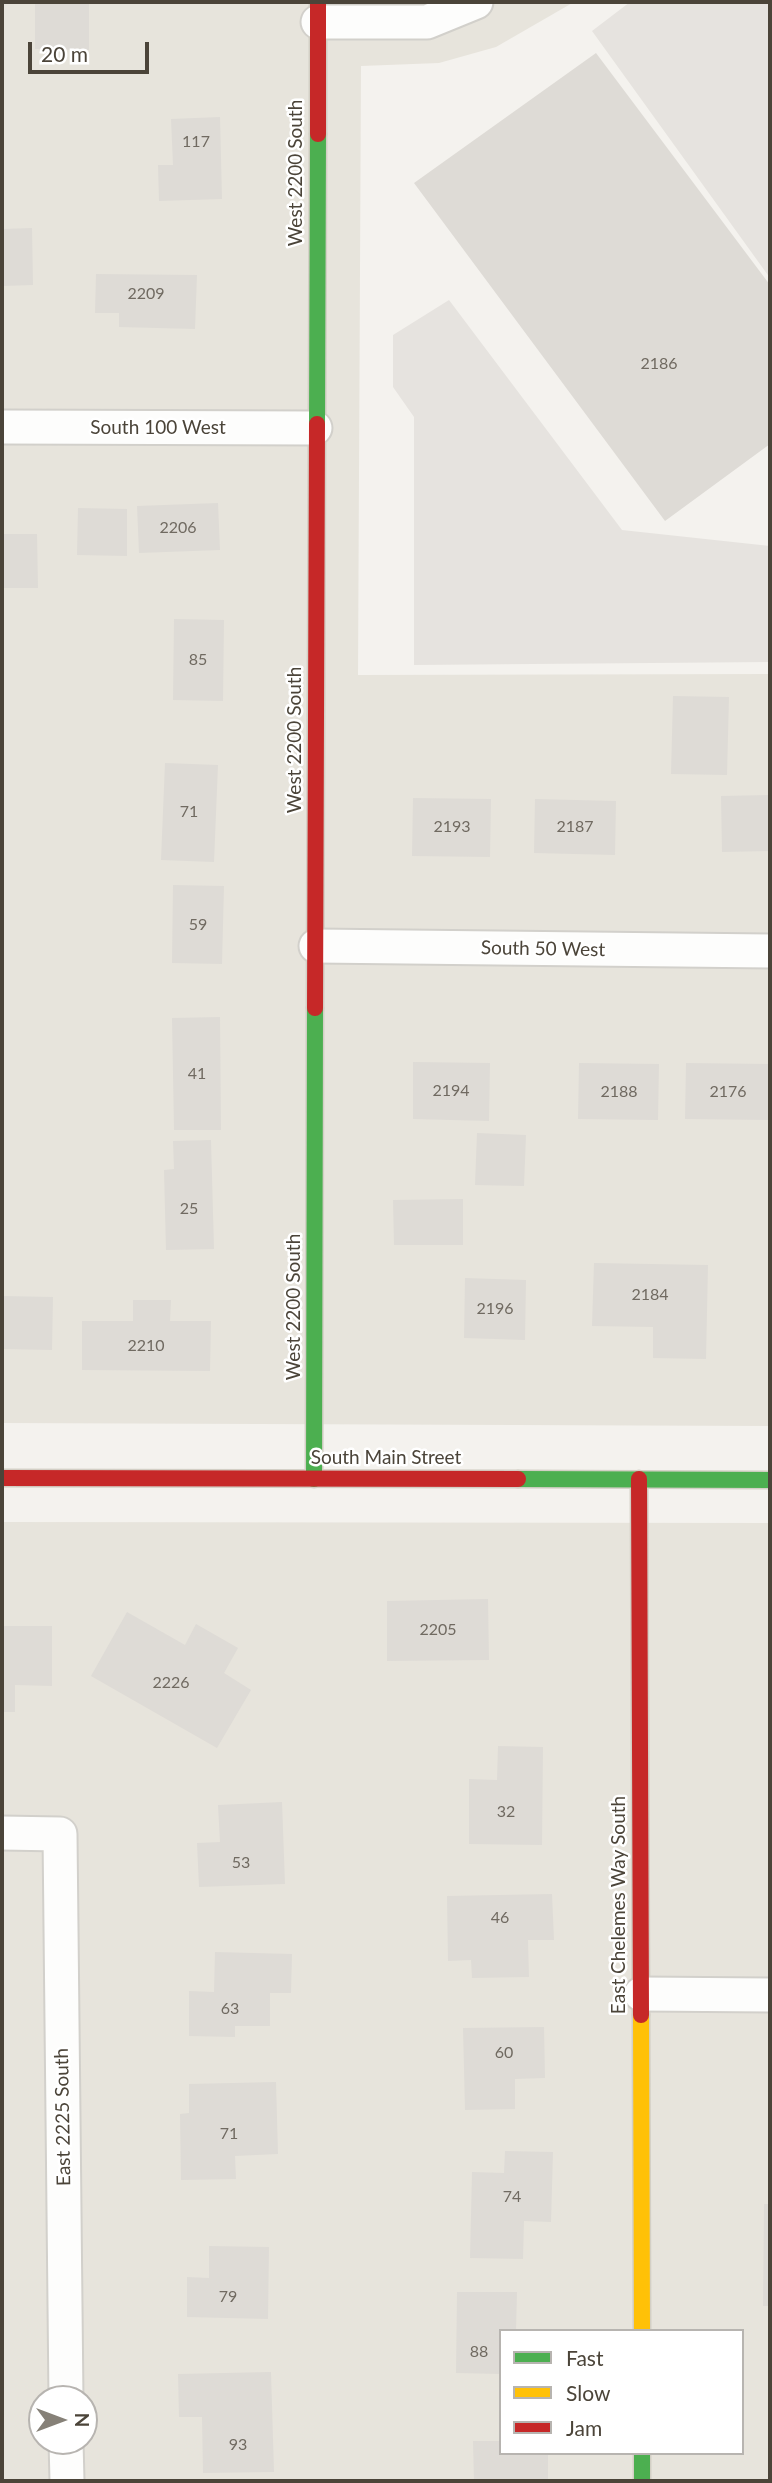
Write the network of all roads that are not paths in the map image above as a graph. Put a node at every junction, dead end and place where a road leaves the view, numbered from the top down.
1 (476, 2) edge
2 (318, 12) edge
3 (2, 426) edge
4 (315, 428) junction
5 (316, 946) junction
6 (770, 951) edge
7 (2, 1478) edge
8 (314, 1479) junction
9 (639, 1479) junction
10 (770, 1480) edge
11 (2, 1833) edge
12 (640, 1994) junction
13 (770, 1995) edge
14 (642, 2329) edge
15 (66, 2385) edge
16 (66, 2455) edge
17 (642, 2455) edge
18 (66, 2481) edge
19 (642, 2481) edge

1 - 2 street
2 - 4 street, West 2200 South
3 - 4 street, South 100 West
4 - 5 street, West 2200 South
5 - 6 street, South 50 West
5 - 8 street, West 2200 South
7 - 8 street, South Main Street
8 - 9 street, South Main Street
9 - 10 street, South Main Street
9 - 12 street, East Chelemes Way South
11 - 15 street, East 2225 South
12 - 13 street
12 - 14 street, East Chelemes Way South
16 - 18 street
17 - 19 street

